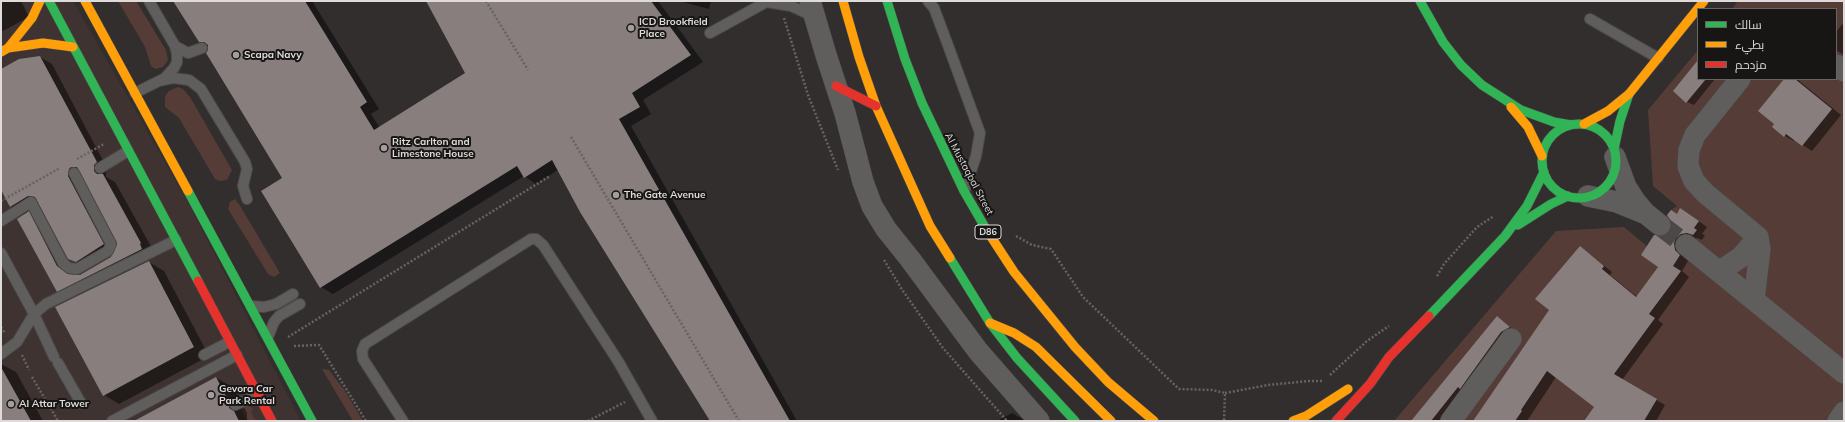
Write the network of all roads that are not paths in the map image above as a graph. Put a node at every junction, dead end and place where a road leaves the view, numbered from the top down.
1 (40, 1) edge
2 (49, 1) edge
3 (85, 1) edge
4 (149, 1) edge
5 (765, 1) edge
6 (843, 1) edge
7 (887, 1) edge
8 (928, 1) edge
9 (1420, 1) edge
10 (812, 9) edge
11 (1697, 10) edge
12 (1590, 19) dead end
13 (710, 33) dead end
14 (175, 46) junction
15 (73, 47) junction
16 (202, 48) dead end
17 (4, 50) edge
18 (1658, 58) junction
19 (1739, 80) edge
20 (159, 81) junction
21 (836, 86) junction
22 (135, 94) junction
23 (1629, 94) junction
24 (1506, 102) junction
25 (876, 106) junction
26 (1584, 124) junction
27 (1571, 125) junction
28 (128, 151) junction
29 (1615, 153) junction
30 (1542, 156) junction
31 (100, 168) dead end
32 (1544, 172) junction
33 (74, 173) dead end
34 (964, 191) junction
35 (1578, 196) junction
36 (247, 199) dead end
37 (1, 221) edge
38 (1505, 236) junction
39 (1758, 237) junction
40 (176, 240) junction
41 (1686, 245) tunnel mouth
42 (1, 253) edge
43 (1719, 272) junction
44 (294, 294) dead end
45 (1754, 300) junction
46 (300, 304) dead end
47 (249, 305) junction
48 (34, 314) junction
49 (990, 323) junction
50 (1510, 339) dead end
51 (230, 342) junction
52 (269, 343) junction
53 (1, 354) edge
54 (204, 355) dead end
55 (237, 355) junction
56 (1389, 357) junction
57 (1844, 373) edge
58 (1366, 374) dead end
59 (1357, 381) dead end
60 (1348, 389) junction
61 (258, 395) junction
62 (81, 403) dead end
63 (235, 405) dead end
64 (1844, 412) edge
65 (1144, 413) junction
66 (112, 421) edge
67 (272, 421) edge
68 (312, 421) edge
69 (403, 421) edge
70 (652, 421) edge
71 (1039, 421) edge
72 (1075, 421) edge
73 (1111, 421) edge
74 (1154, 421) edge
75 (1161, 421) edge
76 (1293, 421) edge
77 (1316, 421) edge
78 (1336, 421) edge
79 (1451, 421) edge
80 (1838, 421) edge

1 - 17 street
2 - 15 street
3 - 22 street
4 - 14 lane
5 - 10 lane
5 - 13 lane
6 - 25 street
7 - 34 street, Al Mustaqbal Street / D86
8 - 34 lane
9 - 24 street
10 - 21 street
11 - 18 street
12 - 18 lane
14 - 16 lane
14 - 20 lane
15 - 17 street
15 - 28 street
18 - 23 street
19 - 39 street
20 - 22 lane
20 - 36 lane
21 - 25 street
21 - 71 street
22 - 47 street
23 - 26 street
23 - 29 street
24 - 27 street
24 - 30 street
25 - 49 street
26 - 27 street
26 - 29 street
27 - 30 street
28 - 31 lane
28 - 40 street
29 - 35 street
29 - 35 street
30 - 32 street
32 - 35 street
32 - 38 street
33 - 37 lane
34 - 65 street, Al Mustaqbal Street / D86
35 - 38 street
38 - 56 street
39 - 43 street
39 - 45 street
40 - 48 lane
40 - 51 street
41 - 43 street
42 - 48 lane
43 - 45 street
44 - 47 lane
45 - 57 street
46 - 52 lane
47 - 52 street
48 - 53 lane
48 - 62 lane
49 - 72 street
49 - 73 street
50 - 79 street
51 - 54 lane
51 - 55 street
52 - 68 street
55 - 61 street
55 - 66 lane
56 - 58 street
56 - 78 street
59 - 60 street
60 - 76 street
60 - 77 street
61 - 63 lane
61 - 67 street
64 - 80 street
65 - 74 street, Al Mustaqbal Street / D86
65 - 75 street
69 - 70 lane

